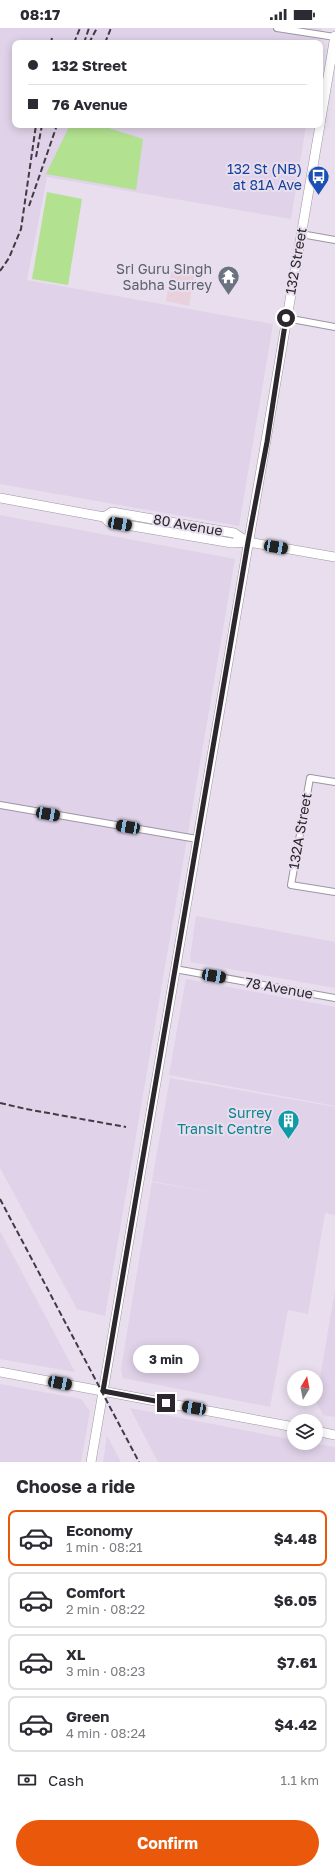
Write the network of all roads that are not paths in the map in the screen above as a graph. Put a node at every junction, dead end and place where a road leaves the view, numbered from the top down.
1 (277, 28) edge
2 (335, 37) edge
3 (323, 107) edge
4 (319, 128) edge
5 (301, 234) junction
6 (335, 240) edge
7 (286, 318) junction
8 (335, 327) edge
9 (0, 498) edge
10 (248, 542) junction
11 (335, 557) edge
12 (335, 782) edge
13 (0, 805) edge
14 (197, 839) junction
15 (335, 892) edge
16 (175, 969) junction
17 (335, 998) edge
18 (0, 1372) edge
19 (103, 1391) junction
20 (287, 1426) edge
21 (323, 1432) edge
22 (335, 1435) edge
23 (91, 1462) edge

1 - 2 street
2 - 3 main road, 132 Street
4 - 5 main road, 132 Street
5 - 6 street
5 - 7 main road, 132 Street
7 - 8 street
7 - 10 main road, 132 Street
9 - 10 main road, 80 Avenue
10 - 11 main road, 80 Avenue
10 - 14 main road, 132 Street
12 - 15 street, 132A Street
13 - 14 street
14 - 16 main road, 132 Street
16 - 17 street, 78 Avenue
16 - 19 main road, 132 Street
18 - 19 main road
19 - 20 main road
19 - 23 main road, 132 Street
21 - 22 main road

